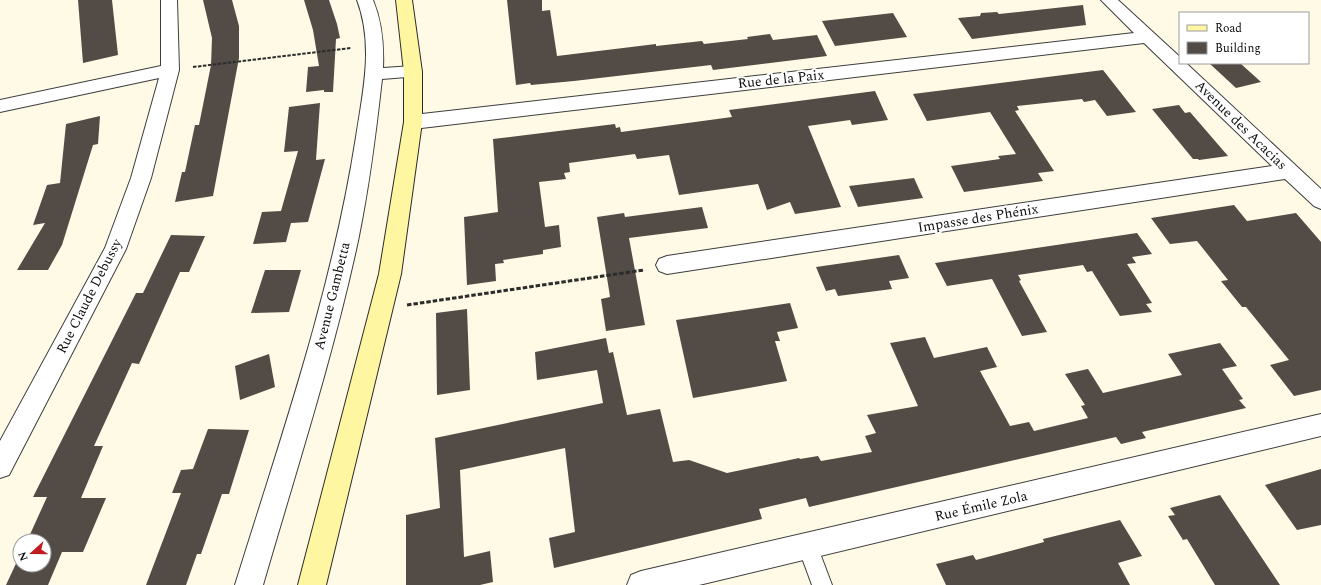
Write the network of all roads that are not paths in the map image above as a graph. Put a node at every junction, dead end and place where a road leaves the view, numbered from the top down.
1 (169, 0) edge
2 (365, 0) edge
3 (404, 0) edge
4 (1109, 0) edge
5 (1148, 37) junction
6 (170, 70) junction
7 (413, 72) junction
8 (373, 74) junction
9 (0, 106) edge
10 (413, 122) junction
11 (1289, 171) junction
12 (1321, 201) edge
13 (667, 265) road end
14 (1321, 425) edge
15 (0, 466) edge
16 (808, 547) junction
17 (249, 585) edge
18 (312, 585) edge
19 (641, 585) edge
20 (822, 585) edge

1 - 6 street, Rue Claude Debussy
2 - 8 street, Avenue Gambetta
3 - 7 main road
4 - 5 street, Avenue des Acacias
5 - 10 street, Rue de la Paix
5 - 11 street, Avenue des Acacias
6 - 9 street
6 - 15 street, Rue Claude Debussy
7 - 8 street
7 - 10 main road
8 - 17 street, Avenue Gambetta
10 - 18 main road
11 - 12 street, Avenue des Acacias
11 - 13 street, Impasse des Phénix
14 - 16 street, Rue Émile Zola
16 - 19 street, Rue Émile Zola
16 - 20 lane

